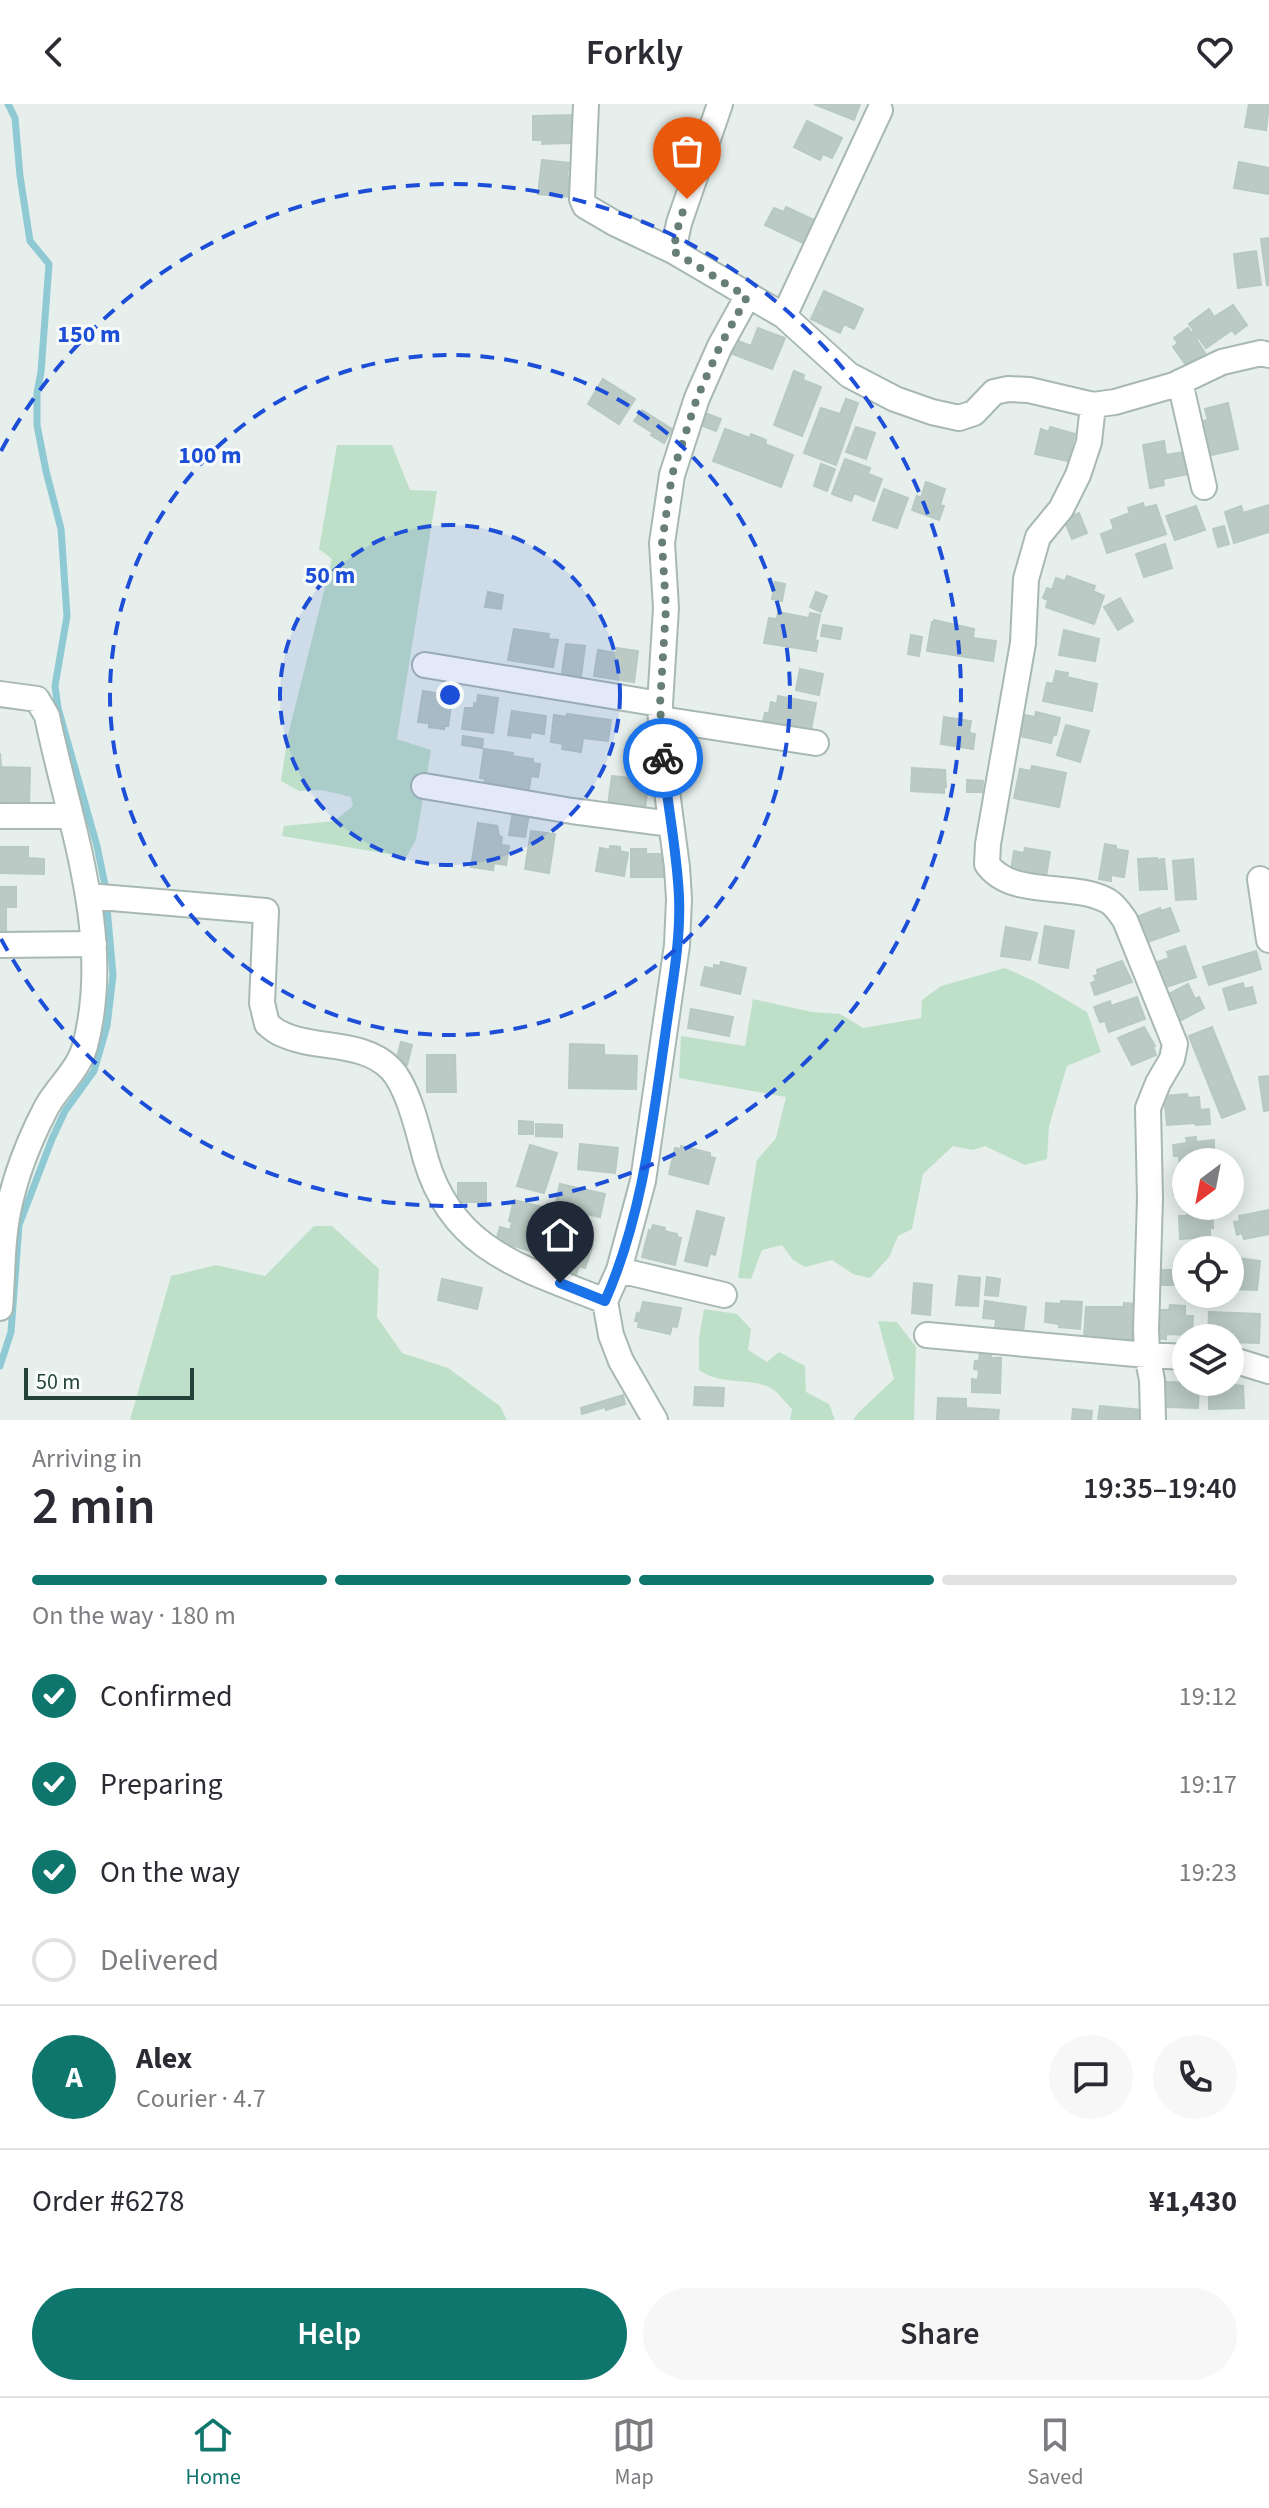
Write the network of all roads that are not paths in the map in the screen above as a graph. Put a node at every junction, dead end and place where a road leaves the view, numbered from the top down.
1 (586, 104) edge
2 (720, 104) edge
3 (880, 110) dead end
4 (673, 251) junction
5 (747, 297) junction
6 (784, 316) junction
7 (1269, 355) edge
8 (1180, 382) junction
9 (1093, 405) junction
10 (1204, 487) dead end
11 (425, 665) dead end
12 (0, 694) edge
13 (660, 712) junction
14 (816, 743) dead end
15 (424, 786) dead end
16 (0, 816) edge
17 (69, 816) junction
18 (671, 824) junction
19 (1260, 879) dead end
20 (88, 896) junction
21 (1269, 940) edge
22 (94, 944) junction
23 (0, 945) edge
24 (619, 1270) junction
25 (724, 1295) dead end
26 (605, 1301) junction
27 (0, 1308) edge
28 (927, 1335) dead end
29 (1147, 1355) junction
30 (1172, 1356) edge
31 (1244, 1363) edge
32 (1269, 1371) edge
33 (655, 1420) edge
34 (1153, 1420) edge

1 - 4 street
2 - 4 street
3 - 6 street
4 - 5 street
5 - 6 street
5 - 13 street
6 - 9 street
7 - 8 street
8 - 9 street
8 - 10 street
9 - 29 street
11 - 13 street
12 - 17 street
13 - 14 street
13 - 18 street
15 - 18 street
16 - 17 street
17 - 20 street
18 - 24 street
19 - 21 street
20 - 22 street
20 - 26 street
22 - 23 street
22 - 27 street
24 - 25 street
24 - 26 street
26 - 33 street
28 - 29 street
29 - 30 street
29 - 34 street
31 - 32 street

